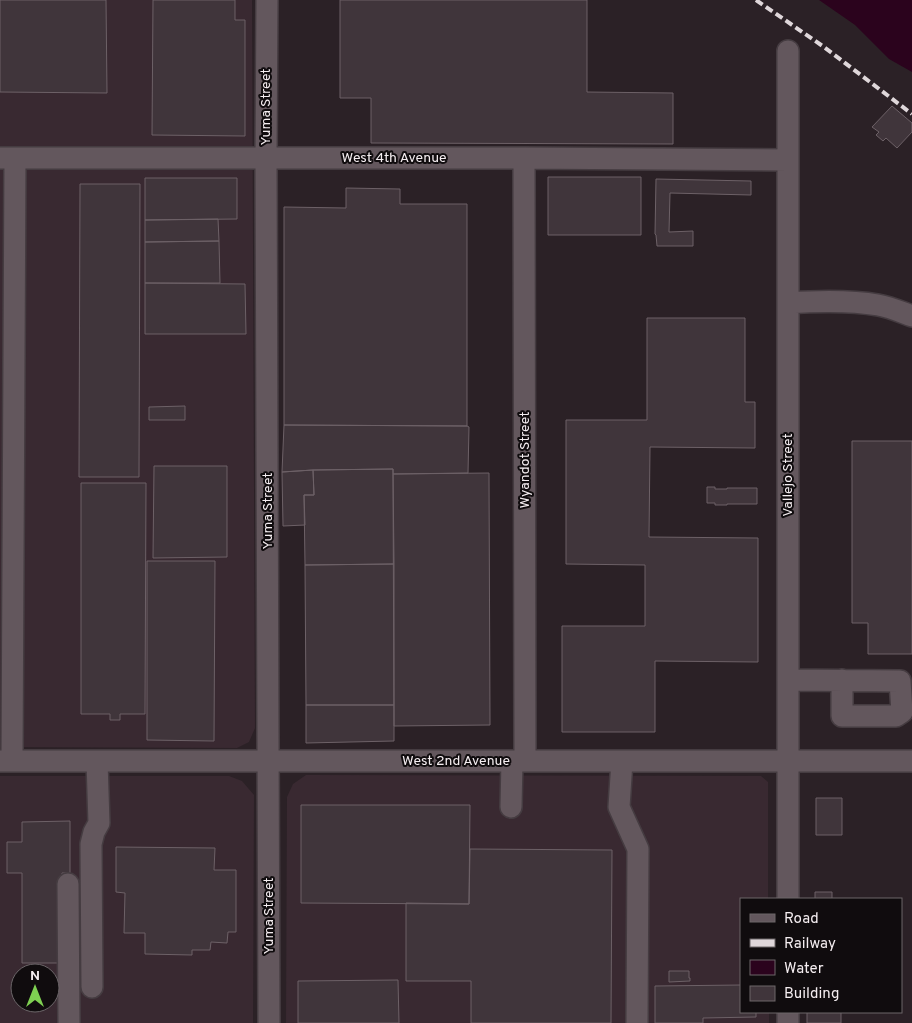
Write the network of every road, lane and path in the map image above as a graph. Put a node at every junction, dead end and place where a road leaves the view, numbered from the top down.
1 (267, 0) edge
2 (788, 51) dead end
3 (8, 158) edge
4 (266, 158) junction
5 (524, 158) junction
6 (788, 160) junction
7 (788, 303) junction
8 (912, 316) edge
9 (788, 680) junction
10 (842, 680) dead end
11 (6, 761) edge
12 (97, 761) junction
13 (519, 761) junction
14 (622, 761) junction
15 (788, 761) junction
16 (912, 761) edge
17 (269, 762) junction
18 (511, 807) dead end
19 (68, 884) dead end
20 (788, 898) edge
21 (92, 987) dead end
22 (69, 1023) edge
23 (269, 1023) edge
24 (637, 1023) edge

1 - 4 street, Yuma Street
2 - 6 street, Vallejo Street
3 - 4 street, West 4th Avenue
3 - 11 street
4 - 5 street, West 4th Avenue
4 - 17 street, Yuma Street
5 - 6 street, West 4th Avenue
5 - 13 street, Wyandot Street
6 - 7 street, Vallejo Street
7 - 8 street
7 - 9 street, Vallejo Street
9 - 10 street
9 - 15 street, Vallejo Street
11 - 12 street, West 2nd Avenue
12 - 17 street, West 2nd Avenue
12 - 21 street
13 - 14 street, West 2nd Avenue
13 - 17 street, West 2nd Avenue
13 - 18 street, Wyandot Street
14 - 15 street, West 2nd Avenue
14 - 24 street
15 - 16 street, West 2nd Avenue
15 - 20 street, Vallejo Street
17 - 23 street, Yuma Street
19 - 22 street

